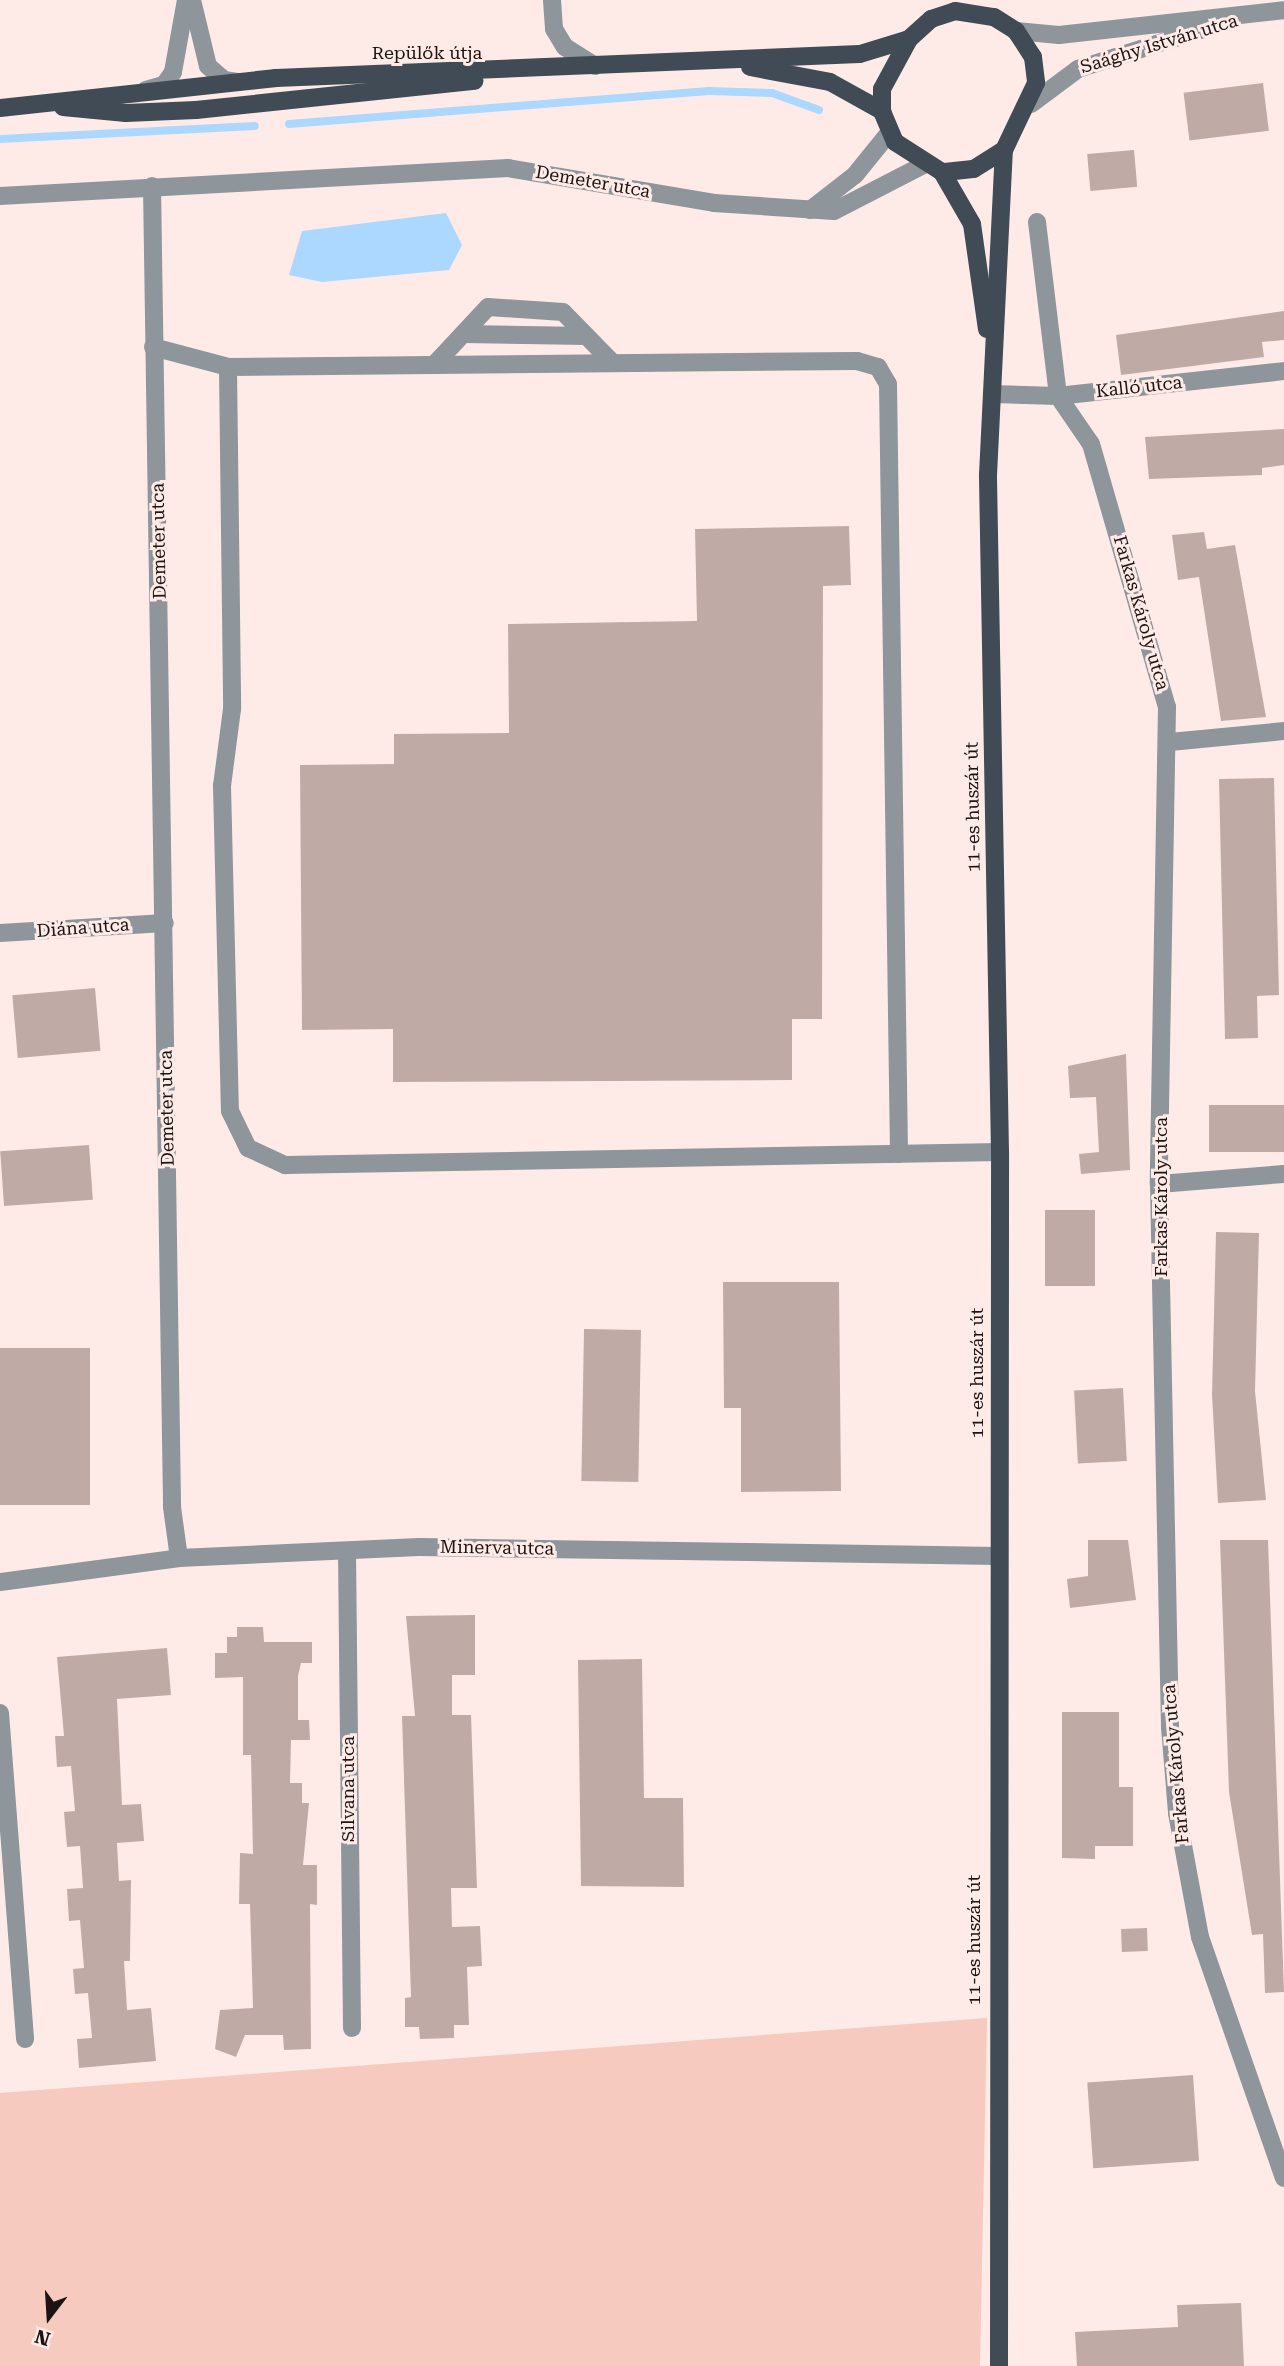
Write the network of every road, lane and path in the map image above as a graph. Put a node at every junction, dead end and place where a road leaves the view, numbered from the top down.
1 (186, 0) edge
2 (192, 0) edge
3 (552, 0) edge
4 (942, 0) edge
5 (991, 0) edge
6 (1284, 10) edge
7 (1257, 14) junction
8 (931, 19) junction
9 (1010, 26) junction
10 (909, 39) junction
11 (705, 60) junction
12 (595, 66) junction
13 (491, 73) junction
14 (249, 82) junction
15 (143, 91) junction
16 (1031, 104) junction
17 (53, 105) junction
18 (0, 108) edge
19 (882, 111) junction
20 (889, 133) junction
21 (1003, 150) junction
22 (923, 165) junction
23 (942, 172) junction
24 (152, 186) junction
25 (0, 197) edge
26 (810, 210) junction
27 (1037, 222) dead end
28 (463, 334) junction
29 (586, 336) junction
30 (153, 347) junction
31 (613, 363) junction
32 (434, 365) junction
33 (228, 367) junction
34 (1284, 372) edge
35 (993, 387) junction
36 (1058, 396) junction
37 (1284, 731) edge
38 (1170, 742) junction
39 (165, 923) junction
40 (0, 933) edge
41 (1000, 1152) junction
42 (900, 1154) junction
43 (1284, 1174) edge
44 (1159, 1184) junction
45 (346, 1551) junction
46 (997, 1556) junction
47 (179, 1558) junction
48 (0, 1583) edge
49 (0, 1713) edge
50 (352, 2028) dead end
51 (24, 2039) dead end
52 (1284, 2178) edge
53 (999, 2366) edge

1 - 15 street
2 - 14 street
3 - 12 street
4 - 8 main road
5 - 9 main road
6 - 7 street, Saághy István utca
7 - 9 street, Saághy István utca
7 - 16 street, Saághy István utca
8 - 9 main road
8 - 10 main road
9 - 16 main road
10 - 11 main road
10 - 19 main road
11 - 12 main road
11 - 19 main road
12 - 13 main road
13 - 14 main road, Repülők útja
13 - 17 main road, Repülők útja
14 - 15 main road, Repülők útja
15 - 17 main road, Repülők útja
16 - 21 main road
17 - 18 main road, Repülők útja
19 - 20 main road
20 - 22 main road
20 - 26 street
21 - 23 main road
21 - 35 main road
22 - 23 main road
22 - 26 street, Demeter utca
23 - 35 main road
24 - 25 street
24 - 26 street, Demeter utca
24 - 30 street, Demeter utca
27 - 36 street, Farkas Károly utca
28 - 29 street
28 - 29 street
28 - 32 street
29 - 31 street
30 - 33 street
30 - 39 street, Demeter utca
31 - 32 street
31 - 42 street
32 - 33 street
33 - 42 street
34 - 36 street, Kalló utca
35 - 36 street, Kalló utca
35 - 41 main road, 11-es huszár út
36 - 38 street, Farkas Károly utca
37 - 38 street
38 - 44 street, Farkas Károly utca
39 - 40 street, Diána utca
39 - 47 street, Demeter utca
41 - 42 street
41 - 46 main road, 11-es huszár út
43 - 44 street
44 - 52 street, Farkas Károly utca
45 - 46 street, Minerva utca
45 - 47 street, Minerva utca
45 - 50 street, Silvana utca
46 - 53 main road, 11-es huszár út
47 - 48 street, Minerva utca
49 - 51 street

